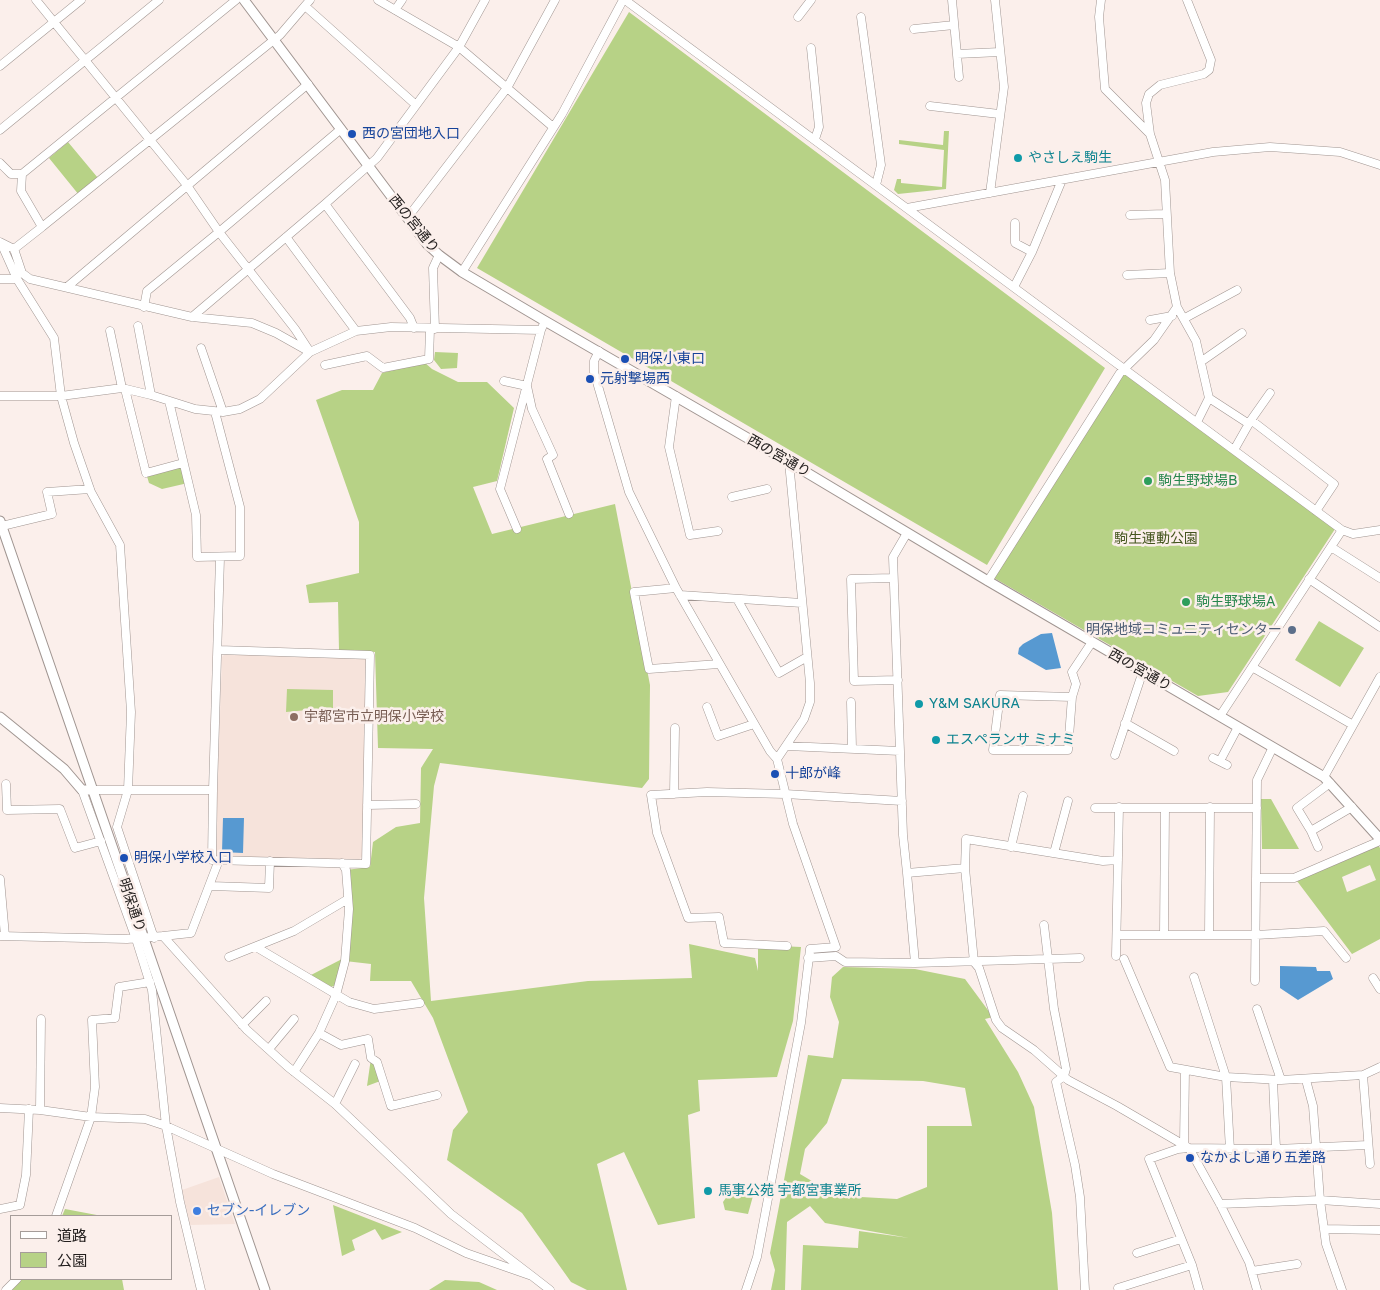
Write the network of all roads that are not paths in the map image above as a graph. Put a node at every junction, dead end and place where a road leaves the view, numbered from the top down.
1 (36, 0) edge
2 (81, 0) edge
3 (159, 0) edge
4 (236, 0) edge
5 (244, 0) edge
6 (378, 0) edge
7 (402, 0) edge
8 (485, 0) edge
9 (555, 0) edge
10 (624, 0) edge
11 (811, 0) edge
12 (952, 0) edge
13 (995, 0) edge
14 (1101, 0) edge
15 (1187, 0) edge
16 (307, 3) edge
17 (395, 10) junction
18 (798, 17) dead end
19 (861, 17) dead end
20 (54, 22) junction
21 (954, 25) junction
22 (914, 30) dead end
23 (274, 40) junction
24 (459, 47) junction
25 (811, 48) dead end
26 (1000, 52) junction
27 (957, 54) junction
28 (85, 59) junction
29 (0, 66) edge
30 (959, 77) dead end
31 (308, 84) junction
32 (507, 88) junction
33 (117, 97) junction
34 (416, 105) junction
35 (930, 106) dead end
36 (998, 114) junction
37 (553, 127) junction
38 (341, 129) junction
39 (0, 130) edge
40 (1150, 134) junction
41 (815, 139) junction
42 (151, 140) junction
43 (1160, 162) junction
44 (0, 163) edge
45 (369, 165) junction
46 (1380, 165) edge
47 (22, 174) junction
48 (1062, 180) junction
49 (186, 184) junction
50 (876, 185) junction
51 (990, 193) junction
52 (326, 204) junction
53 (906, 208) junction
54 (1166, 214) junction
55 (1130, 215) dead end
56 (408, 218) junction
57 (1015, 223) dead end
58 (42, 227) junction
59 (220, 232) junction
60 (286, 237) junction
61 (1, 242) edge
62 (14, 249) junction
63 (1032, 252) junction
64 (439, 255) junction
65 (248, 268) junction
66 (462, 272) junction
67 (1170, 273) junction
68 (1127, 275) dead end
69 (0, 279) edge
70 (17, 279) junction
71 (67, 287) junction
72 (1014, 287) junction
73 (1237, 290) dead end
74 (144, 307) junction
75 (1177, 307) junction
76 (1172, 316) junction
77 (192, 317) junction
78 (1185, 318) junction
79 (1150, 320) dead end
80 (138, 326) dead end
81 (543, 326) junction
82 (414, 328) junction
83 (433, 329) junction
84 (110, 331) dead end
85 (356, 331) junction
86 (1242, 333) dead end
87 (201, 348) dead end
88 (599, 351) junction
89 (310, 352) junction
90 (1202, 361) junction
91 (325, 365) dead end
92 (1124, 368) junction
93 (504, 381) dead end
94 (527, 386) junction
95 (124, 389) junction
96 (1270, 393) dead end
97 (151, 394) junction
98 (0, 396) edge
99 (61, 396) junction
100 (676, 396) junction
101 (1209, 398) junction
102 (169, 401) junction
103 (219, 412) junction
104 (1197, 422) junction
105 (1250, 422) junction
106 (1234, 450) junction
107 (789, 462) junction
108 (183, 463) junction
109 (768, 489) dead end
110 (90, 490) junction
111 (732, 497) dead end
112 (1316, 511) junction
113 (569, 514) dead end
114 (1, 523) edge
115 (517, 529) dead end
116 (1342, 530) junction
117 (1380, 530) edge
118 (718, 531) dead end
119 (907, 533) junction
120 (1331, 547) junction
121 (220, 558) junction
122 (893, 578) junction
123 (1380, 578) edge
124 (1309, 579) junction
125 (988, 581) junction
126 (676, 588) junction
127 (680, 595) junction
128 (737, 599) junction
129 (802, 603) junction
130 (1380, 627) edge
131 (1092, 642) junction
132 (219, 650) junction
133 (807, 657) junction
134 (719, 664) junction
135 (1252, 666) junction
136 (1143, 672) junction
137 (1380, 677) edge
138 (898, 680) junction
139 (1072, 697) junction
140 (851, 702) dead end
141 (707, 707) dead end
142 (1220, 716) junction
143 (0, 717) edge
144 (1126, 723) junction
145 (754, 724) junction
146 (1353, 725) junction
147 (1238, 727) junction
148 (675, 728) dead end
149 (787, 746) junction
150 (1272, 747) junction
151 (852, 749) junction
152 (900, 751) junction
153 (1174, 752) dead end
154 (1115, 755) dead end
155 (777, 759) junction
156 (1220, 761) dead end
157 (1327, 780) junction
158 (6, 784) dead end
159 (82, 790) junction
160 (92, 790) junction
161 (128, 790) junction
162 (213, 790) junction
163 (674, 794) junction
164 (785, 794) junction
165 (1023, 796) dead end
166 (902, 802) junction
167 (1068, 802) dead end
168 (366, 804) junction
169 (416, 804) dead end
170 (1118, 807) junction
171 (1210, 807) junction
172 (1352, 807) junction
173 (1095, 808) dead end
174 (1165, 808) junction
175 (1257, 808) junction
176 (1311, 831) junction
177 (1380, 840) edge
178 (101, 841) junction
179 (1011, 847) junction
180 (1318, 847) dead end
181 (1054, 853) junction
182 (219, 860) junction
183 (1118, 860) junction
184 (270, 861) junction
185 (342, 863) junction
186 (965, 868) junction
187 (907, 873) junction
188 (1256, 878) junction
189 (0, 879) edge
190 (210, 886) junction
191 (348, 899) junction
192 (1044, 925) dead end
193 (1164, 934) junction
194 (1117, 935) junction
195 (1210, 935) junction
196 (1256, 935) junction
197 (2, 936) edge
198 (163, 936) junction
199 (145, 938) junction
200 (256, 946) junction
201 (787, 946) dead end
202 (836, 947) junction
203 (836, 956) junction
204 (229, 957) dead end
205 (808, 958) junction
206 (1080, 958) dead end
207 (1346, 958) dead end
208 (1048, 959) junction
209 (974, 962) junction
210 (915, 963) junction
211 (1194, 977) dead end
212 (1373, 978) dead end
213 (1255, 981) dead end
214 (150, 982) junction
215 (1380, 989) edge
216 (336, 995) junction
217 (266, 1001) dead end
218 (420, 1004) dead end
219 (1257, 1009) dead end
220 (41, 1019) dead end
221 (294, 1019) dead end
222 (242, 1024) junction
223 (319, 1033) junction
224 (269, 1050) junction
225 (355, 1064) dead end
226 (1380, 1067) edge
227 (1185, 1070) junction
228 (294, 1072) junction
229 (1064, 1076) junction
230 (1363, 1076) junction
231 (1226, 1077) junction
232 (1277, 1080) junction
233 (1306, 1080) junction
234 (437, 1095) dead end
235 (335, 1104) junction
236 (0, 1108) edge
237 (28, 1109) junction
238 (40, 1110) junction
239 (91, 1117) junction
240 (166, 1126) junction
241 (1368, 1145) junction
242 (1186, 1146) junction
243 (1316, 1147) junction
244 (1276, 1149) junction
245 (216, 1150) junction
246 (1230, 1150) junction
247 (1370, 1164) dead end
248 (1320, 1200) junction
249 (1220, 1204) junction
250 (1380, 1204) edge
251 (0, 1209) edge
252 (56, 1215) edge
253 (1324, 1229) junction
254 (1380, 1230) edge
255 (1181, 1239) junction
256 (1137, 1253) dead end
257 (1297, 1264) dead end
258 (1192, 1265) junction
259 (1252, 1272) junction
260 (532, 1276) junction
261 (16, 1280) edge
262 (1118, 1288) dead end
263 (6, 1290) edge
264 (201, 1290) edge
265 (265, 1290) edge
266 (550, 1290) edge
267 (746, 1290) edge
268 (1085, 1290) edge
269 (1199, 1290) edge
270 (1257, 1290) edge
271 (1342, 1290) edge

1 - 20 street
2 - 20 street
3 - 28 street
4 - 33 street
5 - 23 street, 西の宮通り
6 - 17 street
7 - 17 street
8 - 24 street
9 - 32 street
10 - 37 street
10 - 41 street
11 - 18 street
12 - 21 street
13 - 26 street
14 - 40 street
15 - 40 street
16 - 23 street
16 - 34 street
17 - 24 street
19 - 50 street
20 - 28 street
20 - 29 street
21 - 22 street
21 - 27 street
23 - 31 street, 西の宮通り
23 - 42 street
24 - 32 street
24 - 34 street
25 - 41 street
26 - 27 street
26 - 36 street
27 - 30 street
28 - 33 street
28 - 39 street
31 - 38 street, 西の宮通り
31 - 49 street
32 - 37 street
32 - 56 street
33 - 42 street
33 - 47 street
34 - 45 street
35 - 36 street
36 - 51 street
37 - 66 street
38 - 45 street, 西の宮通り
38 - 59 street
40 - 43 street
41 - 50 street
42 - 49 street
42 - 58 street
43 - 46 street
43 - 48 street
43 - 54 street
44 - 47 street
45 - 52 street
45 - 56 street, 西の宮通り
47 - 58 street
48 - 51 street
48 - 63 street
49 - 59 street
49 - 71 street
50 - 53 street
51 - 53 street
52 - 60 street
52 - 82 street
53 - 72 street
54 - 55 street
54 - 67 street
56 - 64 street, 西の宮通り
57 - 63 street
58 - 62 street
59 - 65 street
59 - 74 street
60 - 65 street
60 - 85 street
61 - 62 street
61 - 70 street
62 - 71 street
63 - 72 street
64 - 66 street, 西の宮通り
64 - 83 street
65 - 77 street
65 - 89 street
66 - 81 street, 西の宮通り
67 - 68 street
67 - 75 street
69 - 70 street
70 - 99 street
71 - 74 street
72 - 92 street
73 - 78 street
74 - 77 street
75 - 76 street
75 - 78 street
76 - 79 street
76 - 92 street
77 - 89 street
78 - 90 street
80 - 97 street
81 - 83 street
81 - 88 street, 西の宮通り
81 - 94 street
82 - 83 street
82 - 85 street
83 - 91 street
84 - 95 street
85 - 89 street
86 - 90 street
87 - 103 street
88 - 100 street, 西の宮通り
88 - 126 street
89 - 103 street
90 - 101 street
92 - 104 street
92 - 125 street
93 - 94 street
94 - 113 street
94 - 115 street
95 - 97 street
95 - 99 street
95 - 108 street
96 - 105 street
97 - 102 street
98 - 99 street
99 - 110 street
100 - 107 street, 西の宮通り
100 - 118 street
101 - 104 street
101 - 105 street
102 - 103 street
102 - 108 street
103 - 121 street
104 - 106 street
105 - 106 street
105 - 112 street
106 - 112 street
107 - 119 street, 西の宮通り
107 - 129 street
108 - 121 street
109 - 111 street
110 - 114 street
110 - 161 street
112 - 116 street
114 - 160 street, 明保通り
116 - 117 street
116 - 120 street
119 - 122 street
119 - 125 street, 西の宮通り
120 - 123 street
120 - 124 street
121 - 132 street
122 - 138 street
122 - 138 street
124 - 130 street
124 - 135 street
125 - 131 street, 西の宮通り
126 - 127 street
126 - 134 street
127 - 128 street
127 - 134 street
128 - 129 street
128 - 133 street
129 - 133 street
131 - 136 street, 西の宮通り
131 - 139 street
132 - 162 street
132 - 168 street
133 - 149 street
134 - 145 street
135 - 142 street
135 - 146 street
136 - 142 street, 西の宮通り
136 - 144 street
137 - 146 street
138 - 152 street
139 - 139 street
140 - 151 street
141 - 145 street
142 - 147 street, 西の宮通り
143 - 159 street
144 - 153 street
144 - 154 street
145 - 155 street
146 - 157 street
147 - 150 street, 西の宮通り
147 - 156 street
148 - 163 street
149 - 151 street
149 - 155 street
150 - 157 street, 西の宮通り
150 - 175 street
151 - 152 street
152 - 166 street
155 - 164 street
157 - 172 street, 西の宮通り
157 - 176 street
158 - 178 street
159 - 160 street
159 - 178 street
160 - 161 street
160 - 199 street, 明保通り
161 - 162 street
161 - 199 street
162 - 182 street
163 - 164 street
163 - 201 street
164 - 166 street
164 - 202 street
165 - 179 street
166 - 187 street
167 - 181 street
168 - 169 street
168 - 185 street
170 - 173 street
170 - 174 street
170 - 183 street
171 - 174 street
171 - 175 street
171 - 195 street
172 - 176 street
172 - 177 street, 西の宮通り
174 - 193 street
175 - 188 street
176 - 180 street
177 - 188 street
178 - 199 street
179 - 181 street
179 - 186 street
181 - 183 street
182 - 184 street
182 - 190 street
183 - 194 street
184 - 185 street
184 - 190 street
185 - 191 street
186 - 187 street
186 - 209 street
187 - 210 street
188 - 196 street
189 - 197 street
190 - 198 street
191 - 200 street
191 - 216 street
192 - 208 street
193 - 194 street
193 - 195 street
194 - 227 street
195 - 196 street
196 - 207 street
196 - 213 street
197 - 199 street
198 - 199 street
198 - 222 street
199 - 214 street
199 - 245 street, 明保通り
200 - 204 street
200 - 216 street
202 - 203 street
202 - 205 street
203 - 205 street
203 - 210 street
205 - 267 street
206 - 208 street
208 - 209 street
208 - 229 street
209 - 210 street
209 - 229 street
211 - 231 street
212 - 215 street
214 - 239 street
214 - 240 street
216 - 218 street
216 - 223 street
217 - 222 street
219 - 232 street
220 - 238 street
221 - 224 street
222 - 224 street
223 - 228 street
223 - 234 street
224 - 228 street
225 - 235 street
226 - 230 street
227 - 231 street
227 - 242 street
228 - 235 street
229 - 242 street
229 - 268 street
230 - 233 street
230 - 241 street
231 - 232 street
231 - 246 street
232 - 233 street
232 - 244 street
233 - 243 street
235 - 260 street
236 - 237 street
237 - 238 street
237 - 251 street
238 - 239 street
239 - 240 street
239 - 252 street
240 - 245 street
240 - 264 street
241 - 243 street
241 - 247 street
242 - 246 street
242 - 249 street
242 - 255 street
243 - 244 street
243 - 248 street
244 - 246 street
245 - 260 street
245 - 265 street, 明保通り
248 - 249 street
248 - 250 street
248 - 253 street
249 - 259 street
253 - 254 street
253 - 271 street
255 - 256 street
255 - 258 street
257 - 259 street
258 - 262 street
258 - 269 street
259 - 270 street
260 - 266 street
261 - 263 street

